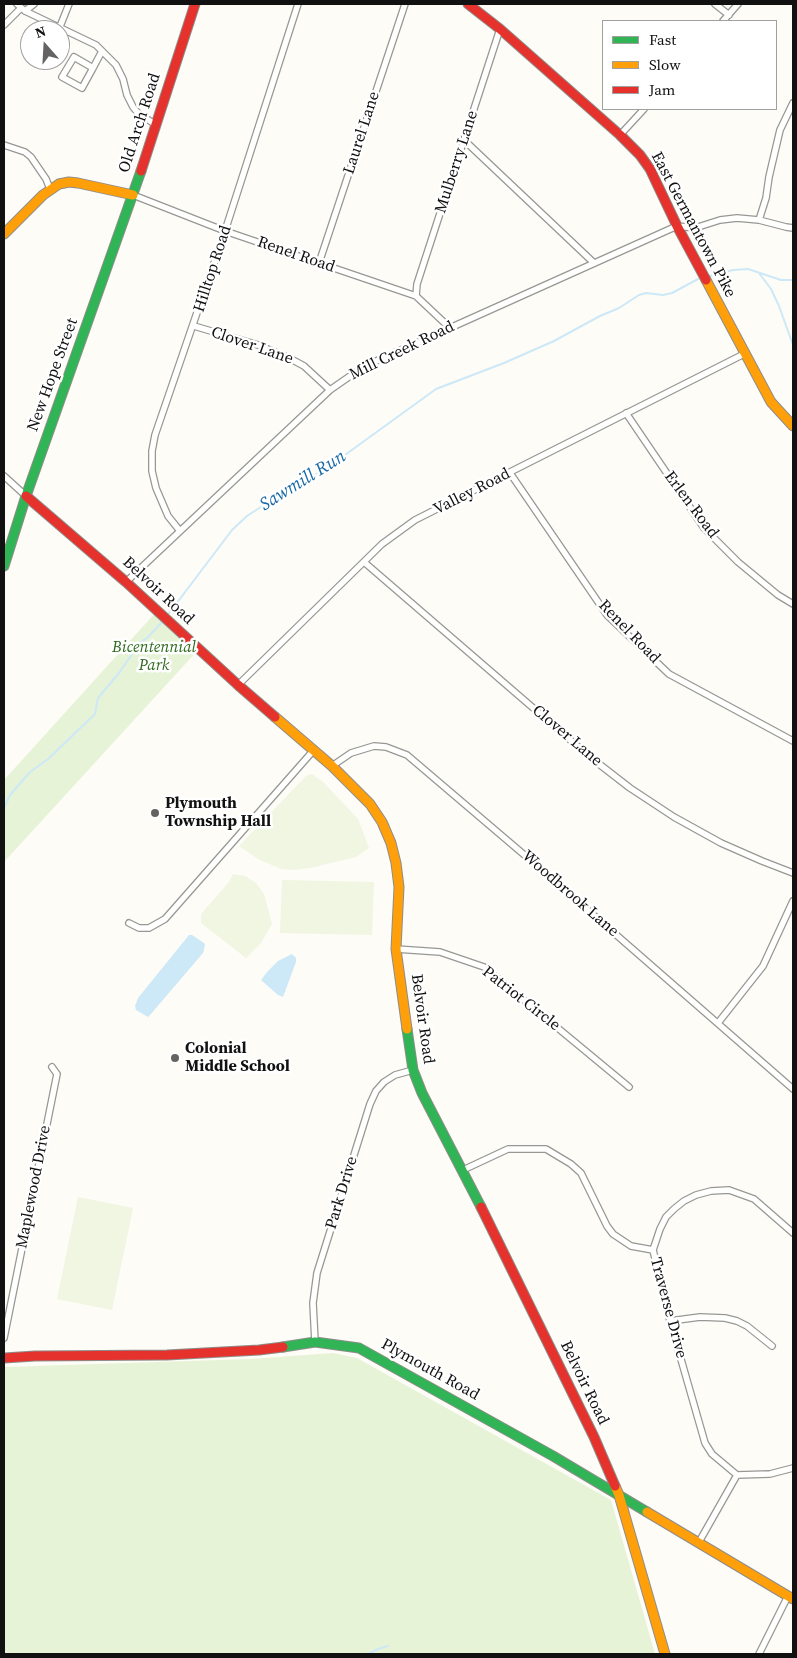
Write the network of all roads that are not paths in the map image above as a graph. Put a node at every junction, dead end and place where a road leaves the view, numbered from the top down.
1 (34, 4) edge
2 (70, 4) edge
3 (195, 4) edge
4 (298, 4) edge
5 (405, 4) edge
6 (468, 4) edge
7 (714, 4) edge
8 (738, 4) edge
9 (21, 8) edge
10 (729, 14) junction
11 (43, 20) edge
12 (63, 20) edge
13 (724, 20) edge
14 (4, 25) edge
15 (500, 29) junction
16 (70, 34) edge
17 (102, 51) junction
18 (94, 68) junction
19 (793, 103) edge
20 (643, 110) edge
21 (156, 125) junction
22 (620, 135) junction
23 (465, 141) junction
24 (4, 144) edge
25 (50, 189) junction
26 (133, 195) junction
27 (759, 220) junction
28 (677, 226) junction
29 (793, 228) edge
30 (225, 231) junction
31 (4, 234) edge
32 (319, 262) junction
33 (594, 263) junction
34 (416, 296) junction
35 (194, 326) junction
36 (450, 328) junction
37 (744, 354) junction
38 (330, 390) junction
39 (626, 413) junction
40 (793, 426) edge
41 (510, 473) junction
42 (4, 476) edge
43 (26, 496) junction
44 (180, 531) junction
45 (364, 562) junction
46 (4, 566) edge
47 (126, 582) junction
48 (793, 604) edge
49 (238, 686) junction
50 (793, 742) edge
51 (313, 751) junction
52 (332, 766) junction
53 (793, 873) edge
54 (793, 901) edge
55 (129, 924) dead end
56 (396, 949) junction
57 (718, 1023) junction
58 (52, 1067) dead end
59 (413, 1070) junction
60 (629, 1087) dead end
61 (793, 1089) edge
62 (463, 1170) junction
63 (793, 1233) edge
64 (653, 1250) junction
65 (670, 1321) junction
66 (4, 1338) edge
67 (314, 1342) junction
68 (772, 1346) dead end
69 (4, 1358) edge
70 (793, 1468) edge
71 (737, 1475) junction
72 (619, 1495) junction
73 (699, 1542) junction
74 (791, 1597) edge
75 (665, 1654) edge
76 (759, 1654) edge

1 - 9 street
2 - 12 street
3 - 21 street, Old Arch Road
4 - 30 street, Hilltop Road
5 - 32 street, Laurel Lane
6 - 15 street, East Germantown Pike
7 - 10 street
8 - 10 street
9 - 11 street
9 - 14 street
10 - 13 street
15 - 22 street, East Germantown Pike
15 - 23 street, Mulberry Lane
16 - 17 street
17 - 18 street
17 - 21 street
18 - 18 street
19 - 27 street
20 - 22 street
21 - 26 street, Old Arch Road
22 - 28 street, East Germantown Pike
23 - 33 street
23 - 34 street, Mulberry Lane
24 - 25 street
25 - 26 street, Old Arch Road
25 - 31 street, Old Arch Road
26 - 30 street, Renel Road
26 - 43 street, New Hope Street
27 - 28 street
27 - 29 street
28 - 33 street, Mill Creek Road
28 - 37 street, East Germantown Pike
30 - 32 street, Renel Road
30 - 35 street, Hilltop Road
32 - 34 street, Renel Road
33 - 36 street, Mill Creek Road
34 - 36 street, Renel Road
35 - 38 street, Clover Lane
35 - 44 street, Hilltop Road
36 - 38 street, Mill Creek Road
37 - 39 street, Valley Road
37 - 40 street, East Germantown Pike
38 - 44 street, Mill Creek Road
39 - 41 street, Valley Road
39 - 48 street, Erlen Road
41 - 45 street, Valley Road
41 - 50 street, Renel Road
42 - 43 street
43 - 46 street, New Hope Street
43 - 47 street, Belvoir Road
44 - 47 street, Mill Creek Road
45 - 49 street, Valley Road
45 - 53 street, Clover Lane
47 - 49 street, Belvoir Road
49 - 51 street, Belvoir Road
51 - 52 street, Belvoir Road
51 - 55 street
52 - 56 street, Belvoir Road
52 - 57 street, Woodbrook Lane
54 - 57 street
56 - 59 street, Belvoir Road
56 - 60 street, Patriot Circle
57 - 61 street, Woodbrook Lane
58 - 66 street, Maplewood Drive
59 - 62 street, Belvoir Road
59 - 67 street, Park Drive
62 - 64 street
62 - 72 street, Belvoir Road
63 - 64 street, Traverse Drive
64 - 65 street, Traverse Drive
65 - 68 street
65 - 71 street, Traverse Drive
67 - 69 street, Plymouth Road
67 - 72 street, Plymouth Road
70 - 71 street
71 - 73 street
72 - 73 street, Plymouth Road
72 - 75 street, Belvoir Road
73 - 74 street, Plymouth Road
74 - 76 street

